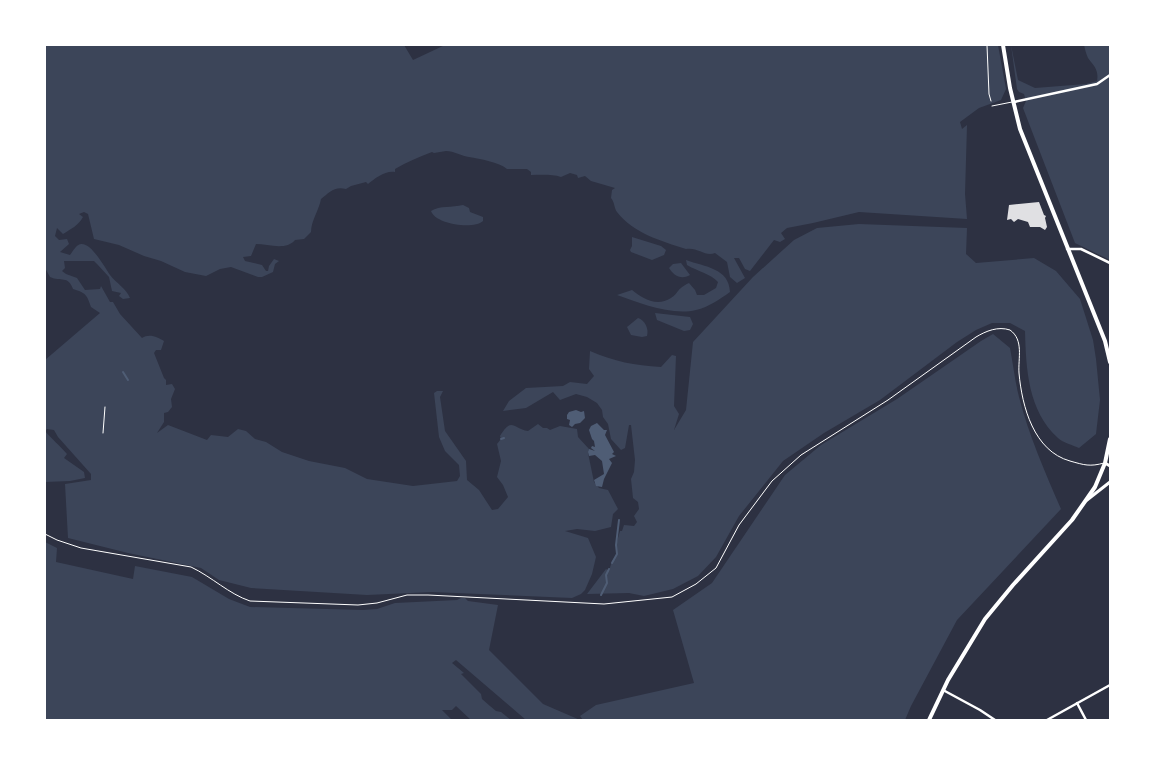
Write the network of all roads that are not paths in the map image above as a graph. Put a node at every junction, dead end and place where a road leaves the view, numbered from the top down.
1 (1003, 45) edge
2 (1110, 75) edge
3 (1013, 102) junction
4 (992, 106) road end
5 (1068, 249) junction
6 (1110, 263) edge
7 (1110, 362) edge
8 (1110, 439) edge
9 (1107, 462) edge
10 (1110, 466) edge
11 (1110, 482) edge
12 (1086, 500) junction
13 (45, 534) edge
14 (1110, 685) edge
15 (943, 690) junction
16 (1077, 703) junction
17 (929, 720) edge
18 (994, 720) edge
19 (1047, 720) edge
20 (1086, 720) edge

1 - 3 main road
2 - 3 street
3 - 4 lane
3 - 5 main road
5 - 6 street
5 - 7 main road
8 - 9 main road
9 - 10 street
9 - 12 main road
9 - 13 lane
11 - 12 street
12 - 15 main road
14 - 16 street
15 - 17 main road
15 - 18 street
16 - 19 street
16 - 20 street

